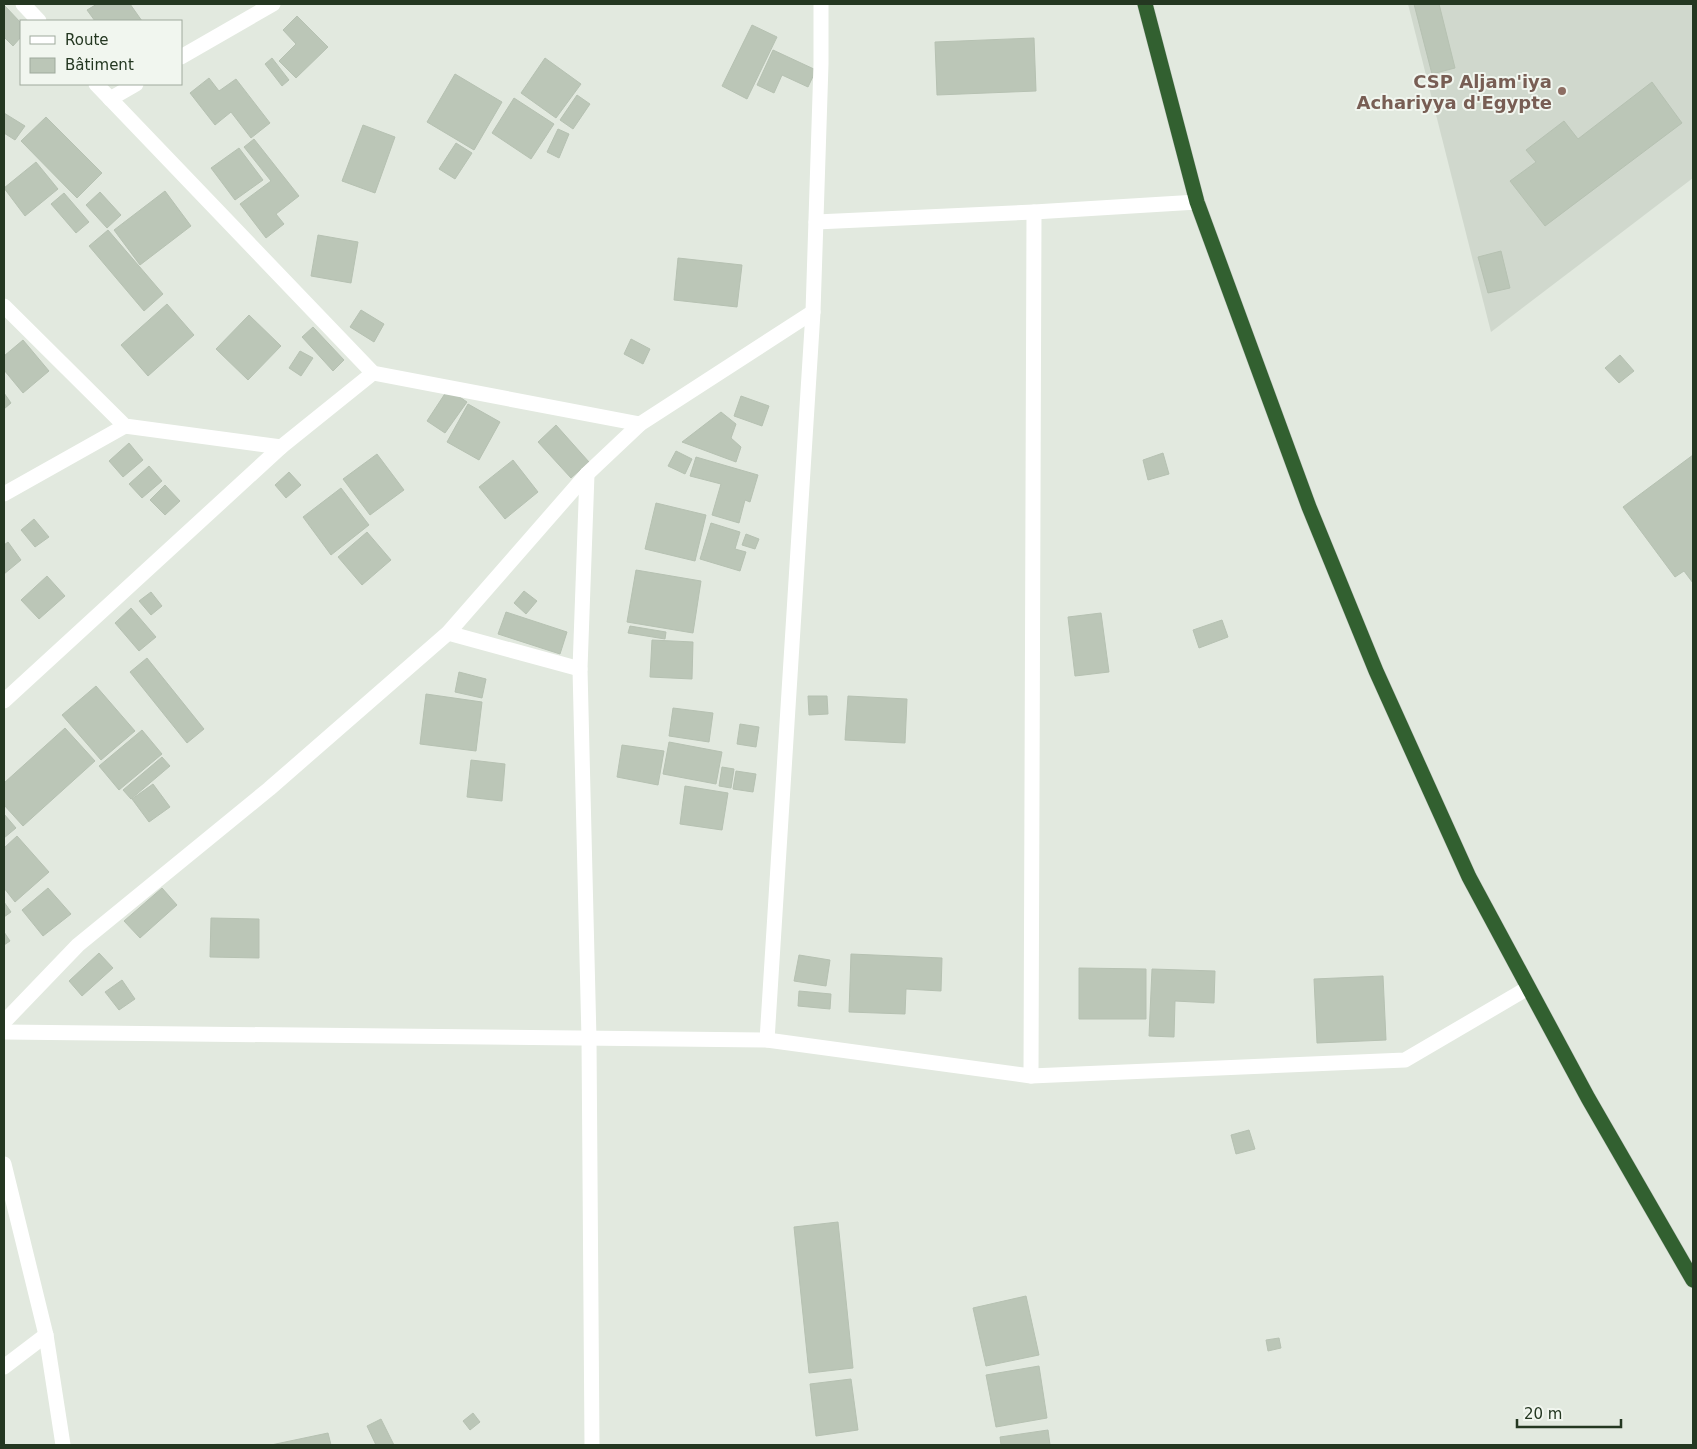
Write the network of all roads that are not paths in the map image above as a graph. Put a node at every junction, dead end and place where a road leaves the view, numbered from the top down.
1 (23, 4) edge
2 (273, 4) edge
3 (821, 4) edge
4 (1145, 4) edge
5 (38, 20) edge
6 (182, 57) edge
7 (97, 85) edge
8 (134, 85) edge
9 (110, 99) junction
10 (1197, 202) junction
11 (1034, 212) junction
12 (816, 222) junction
13 (4, 306) edge
14 (813, 312) junction
15 (373, 373) junction
16 (640, 424) junction
17 (125, 426) junction
18 (281, 447) junction
19 (587, 474) junction
20 (4, 494) edge
21 (448, 633) junction
22 (580, 669) junction
23 (4, 701) edge
24 (1528, 988) junction
25 (4, 1022) edge
26 (4, 1032) edge
27 (589, 1039) junction
28 (767, 1040) junction
29 (1031, 1076) junction
30 (4, 1164) edge
31 (1693, 1280) edge
32 (46, 1335) junction
33 (4, 1368) edge
34 (63, 1445) edge
35 (592, 1445) edge

1 - 5 street
2 - 6 street
3 - 12 street
4 - 10 highway
7 - 9 street
8 - 9 street
9 - 15 street
10 - 11 street
10 - 24 highway
11 - 12 street
11 - 29 street
12 - 14 street
13 - 17 street
14 - 16 street
14 - 28 street
15 - 16 street
15 - 18 street
16 - 19 street
17 - 18 street
17 - 20 street
18 - 23 street
19 - 21 street
19 - 22 street
21 - 22 street
21 - 25 street
22 - 27 street
24 - 29 street
24 - 31 highway
26 - 27 street
27 - 28 street
27 - 35 street
28 - 29 street
30 - 32 street
32 - 33 street
32 - 34 street

